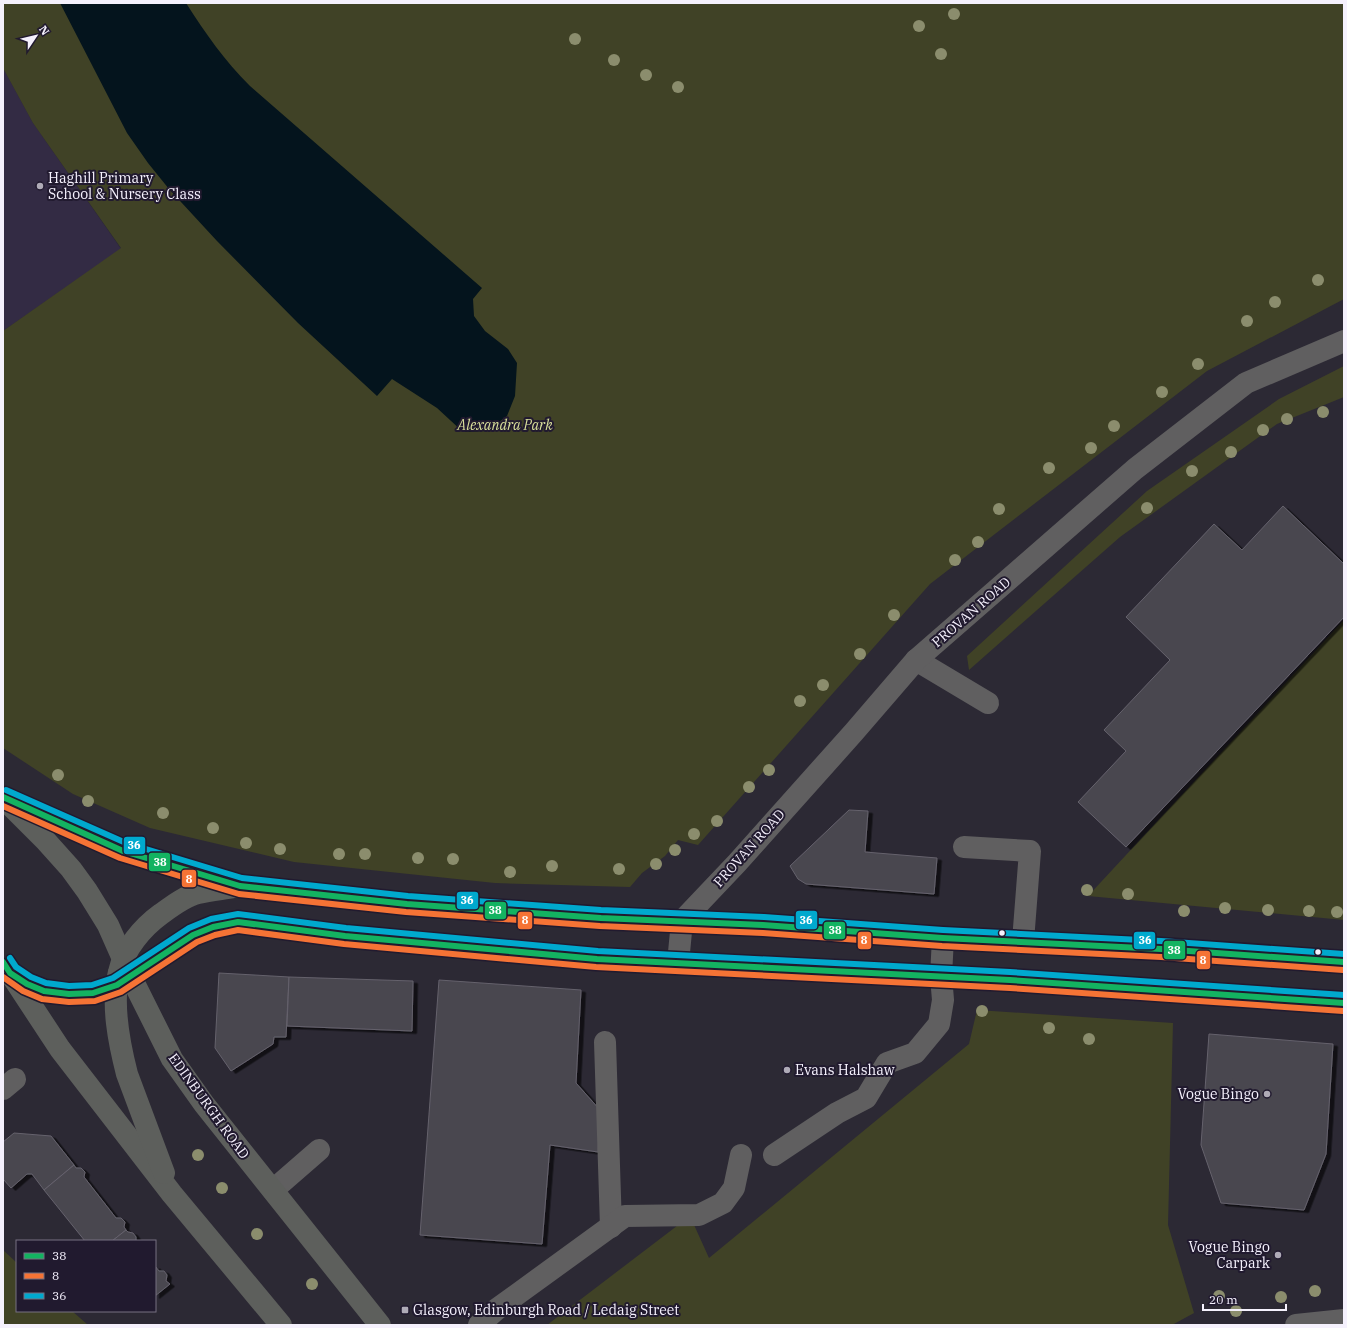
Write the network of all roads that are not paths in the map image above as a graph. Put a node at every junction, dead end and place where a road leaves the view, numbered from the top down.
1 (1344, 341) edge
2 (916, 660) junction
3 (988, 703) dead end
4 (3, 797) edge
5 (964, 847) dead end
6 (240, 886) junction
7 (682, 921) junction
8 (943, 938) junction
9 (1023, 941) junction
10 (1344, 962) edge
11 (678, 963) junction
12 (6, 968) edge
13 (124, 973) junction
14 (941, 976) junction
15 (1344, 1003) edge
16 (605, 1042) dead end
17 (319, 1150) dead end
18 (741, 1155) dead end
19 (774, 1155) dead end
20 (273, 1190) junction
21 (172, 1194) junction
22 (610, 1227) junction
23 (1344, 1320) edge
24 (281, 1325) edge
25 (380, 1325) edge
26 (479, 1325) edge
27 (1296, 1325) edge

1 - 2 street, PROVAN ROAD
2 - 3 street
2 - 7 street, PROVAN ROAD
4 - 6 main road
4 - 13 main road, EDINBURGH ROAD
5 - 9 street
6 - 7 main road
6 - 13 main road
7 - 8 main road
7 - 11 street
8 - 9 main road
8 - 14 street
9 - 10 main road
11 - 13 main road
11 - 14 main road
12 - 13 main road
12 - 21 main road
13 - 20 main road, EDINBURGH ROAD
13 - 21 main road
14 - 15 main road
14 - 19 street
16 - 22 street
17 - 20 street
18 - 22 street
20 - 25 main road, EDINBURGH ROAD
21 - 24 main road
22 - 26 street
23 - 27 street

